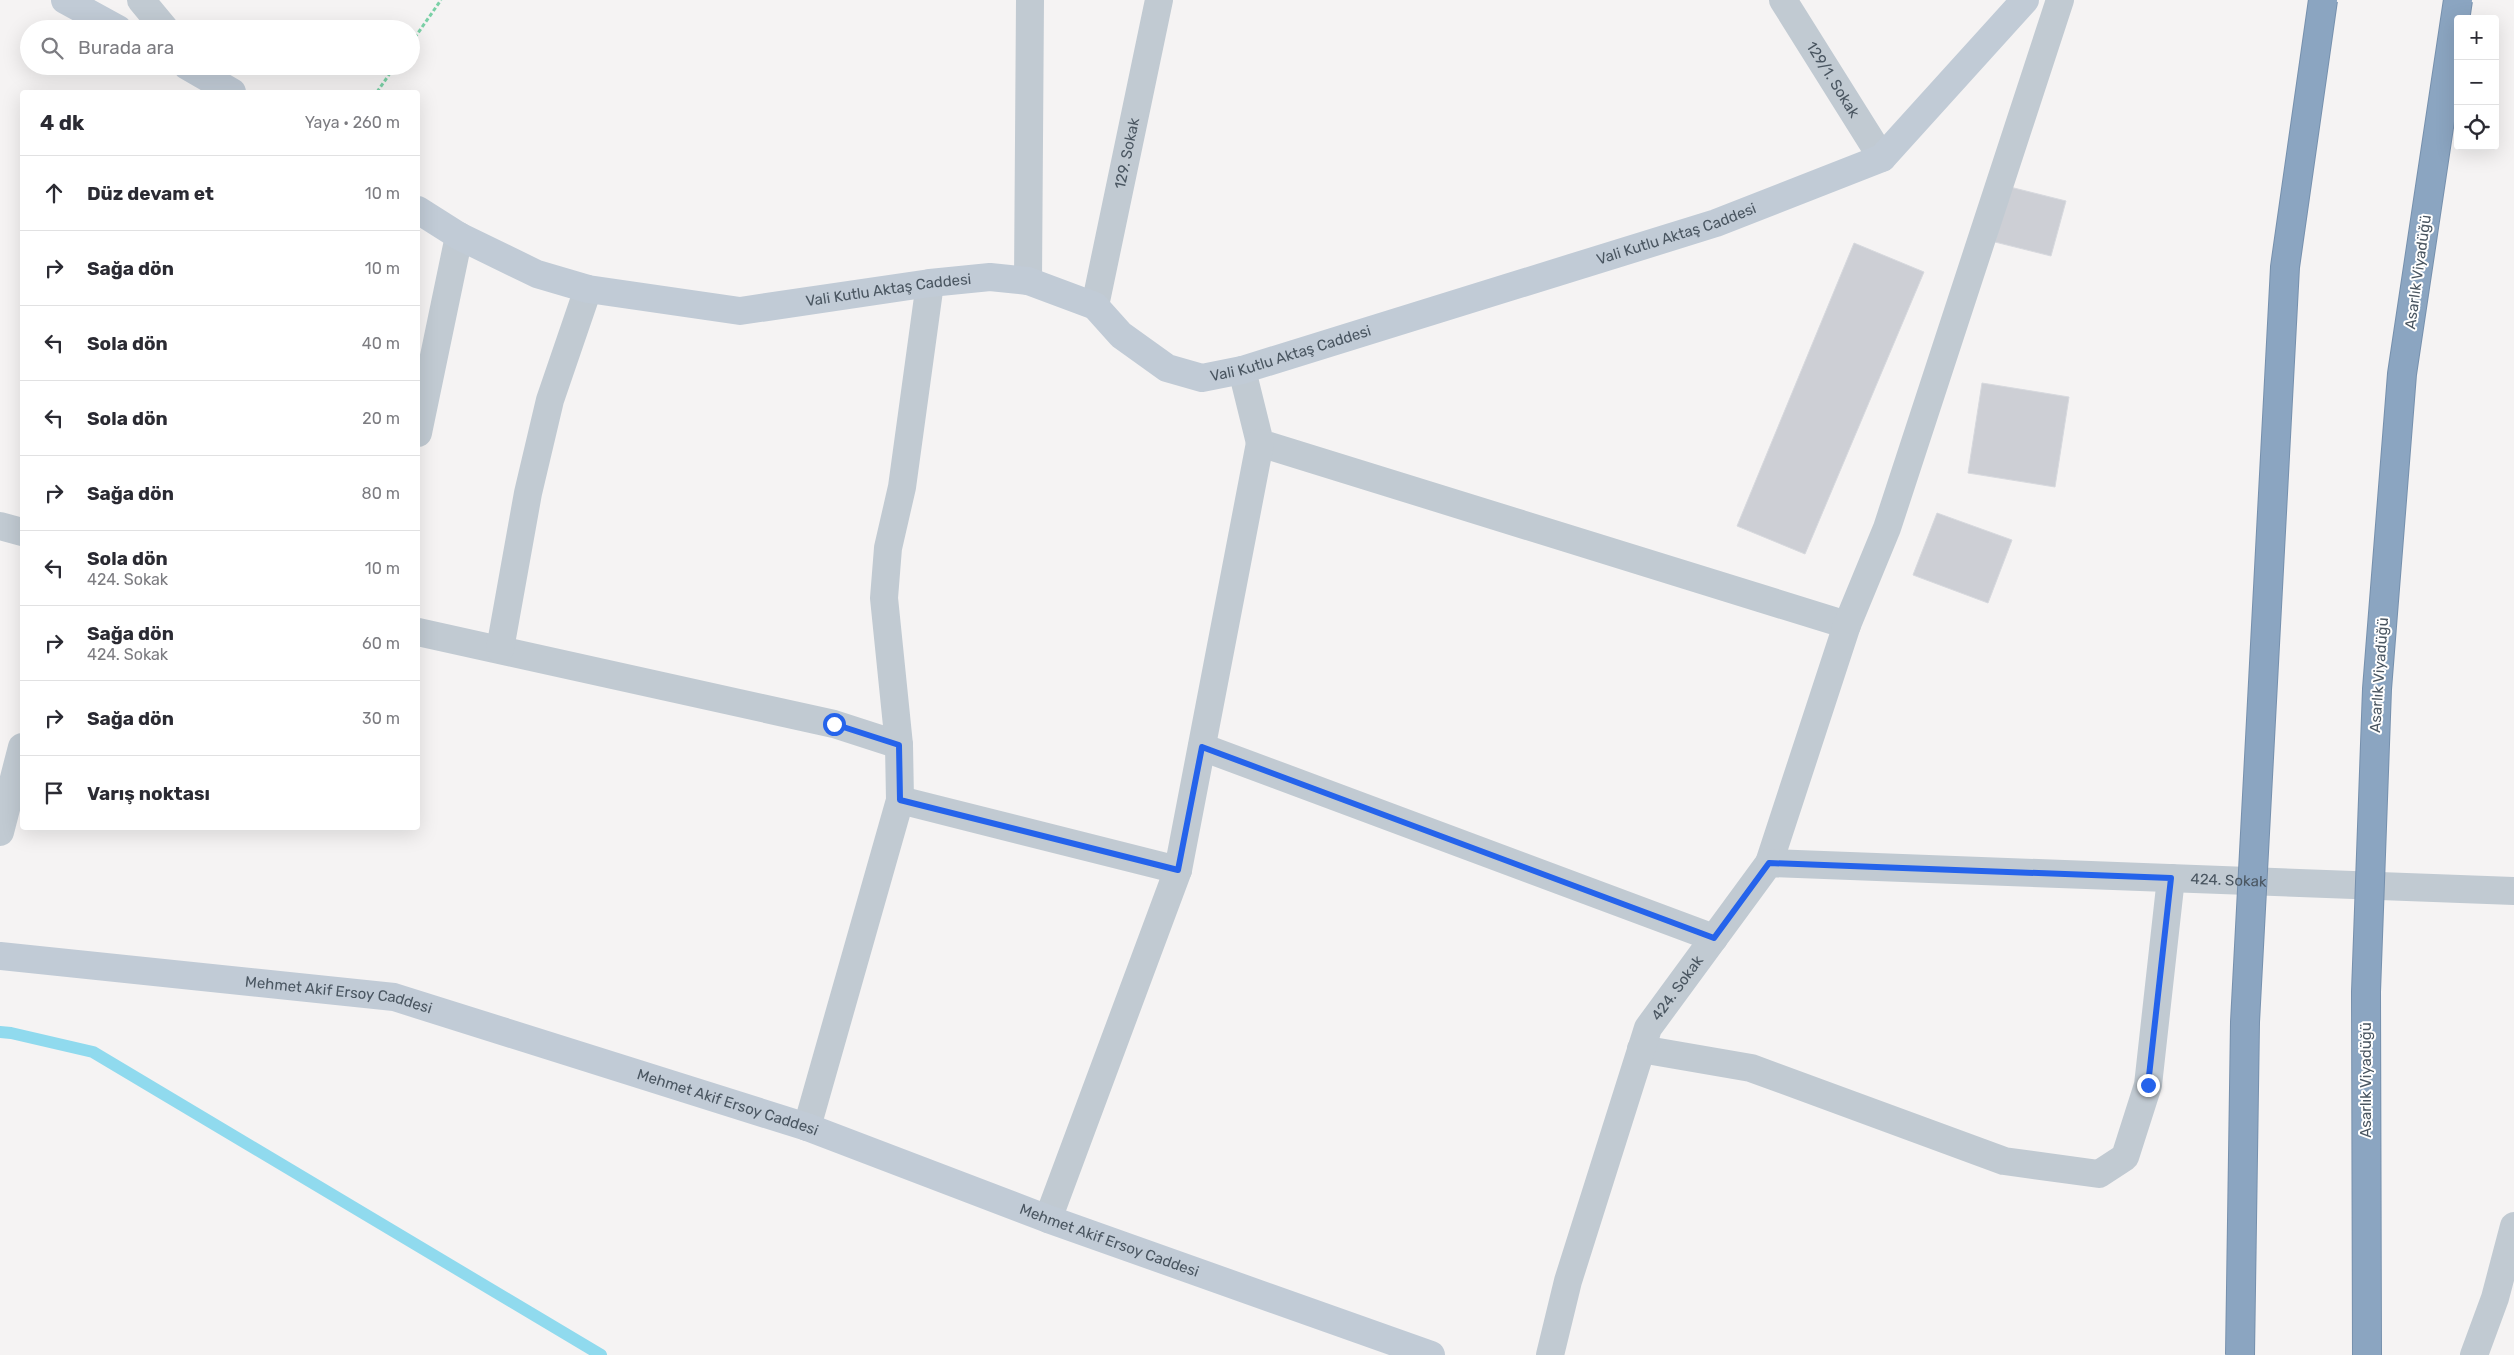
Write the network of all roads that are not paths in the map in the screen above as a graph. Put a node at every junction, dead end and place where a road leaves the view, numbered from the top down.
1 (64, 0) edge
2 (141, 0) edge
3 (1030, 0) edge
4 (1159, 0) edge
5 (1783, 0) edge
6 (2025, 0) edge
7 (2060, 0) edge
8 (2324, 0) edge
9 (2458, 0) edge
10 (101, 20) edge
11 (158, 20) edge
12 (199, 76) edge
13 (228, 90) edge
14 (1882, 158) junction
15 (420, 211) edge
16 (459, 236) junction
17 (1028, 281) junction
18 (930, 283) junction
19 (588, 289) junction
20 (1095, 306) junction
21 (1242, 370) junction
22 (420, 423) edge
23 (1260, 443) junction
24 (0, 526) edge
25 (20, 531) edge
26 (1848, 625) junction
27 (420, 632) edge
28 (500, 649) junction
29 (899, 745) junction
30 (1202, 747) junction
31 (20, 754) edge
32 (900, 800) junction
33 (0, 832) edge
34 (1769, 863) junction
35 (1178, 870) junction
36 (2171, 878) junction
37 (2514, 891) edge
38 (1714, 938) junction
39 (0, 956) edge
40 (1641, 1048) junction
41 (807, 1127) junction
42 (1048, 1219) junction
43 (2514, 1226) edge
44 (1431, 1355) edge
45 (1550, 1355) edge
46 (2240, 1355) edge
47 (2367, 1355) edge
48 (2474, 1355) edge

1 - 10 street
2 - 11 street
3 - 17 street
4 - 20 street, 129. Sokak
5 - 14 street, 129/1. Sokak
6 - 14 street, Vali Kutlu Aktaş Caddesi
7 - 26 street
8 - 46 highway, bridge
9 - 47 highway, Asarlık Viyadüğü, bridge
12 - 13 street
14 - 21 street, Vali Kutlu Aktaş Caddesi
15 - 16 street, Vali Kutlu Aktaş Caddesi
16 - 19 street, Vali Kutlu Aktaş Caddesi
16 - 22 street
17 - 18 street, Vali Kutlu Aktaş Caddesi
17 - 20 street, Vali Kutlu Aktaş Caddesi
18 - 19 street, Vali Kutlu Aktaş Caddesi
18 - 29 street
19 - 28 street
20 - 21 street, Vali Kutlu Aktaş Caddesi
21 - 23 street
23 - 26 street
23 - 30 street
24 - 25 street
26 - 34 street
27 - 28 street
28 - 29 street
29 - 32 street
30 - 35 street
30 - 38 street
31 - 33 street
32 - 35 street
32 - 41 street
34 - 36 street, 424. Sokak
34 - 38 street, 424. Sokak
35 - 42 street
36 - 37 street, 424. Sokak
36 - 40 street
38 - 40 street, 424. Sokak
39 - 41 street, Mehmet Akif Ersoy Caddesi
40 - 45 street, 424. Sokak
41 - 42 street, Mehmet Akif Ersoy Caddesi
42 - 44 street, Mehmet Akif Ersoy Caddesi
43 - 48 street

